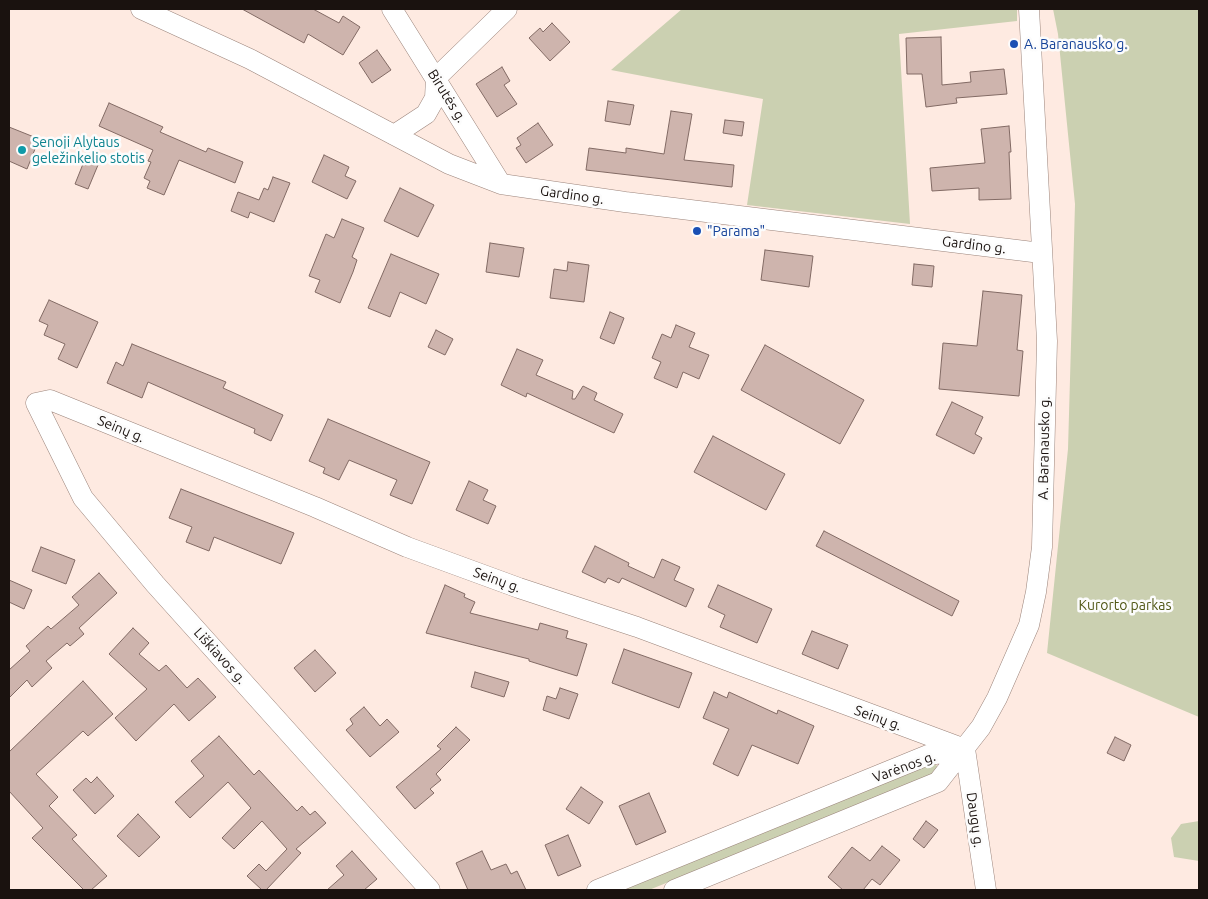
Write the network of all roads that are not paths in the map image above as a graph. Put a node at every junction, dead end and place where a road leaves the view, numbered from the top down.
1 (141, 9) edge
2 (392, 9) edge
3 (507, 9) edge
4 (1029, 9) edge
5 (436, 78) junction
6 (394, 136) junction
7 (500, 184) junction
8 (1041, 253) junction
9 (36, 404) joint
10 (964, 749) junction
11 (430, 890) edge
12 (597, 890) edge
13 (674, 890) edge
14 (986, 890) edge

1 - 6 street, Gardino g.
2 - 5 street, Birutės g.
3 - 5 street
4 - 8 street, A. Baranausko g.
5 - 6 street
5 - 7 street, Birutės g.
6 - 7 street, Gardino g.
7 - 8 street, Gardino g.
8 - 10 street, A. Baranausko g.
9 - 10 street, Seinų g.
9 - 11 street, Liškiavos g.
10 - 12 street, Varėnos g.
10 - 13 street, Varėnos g.
10 - 14 street, Daugų g.

